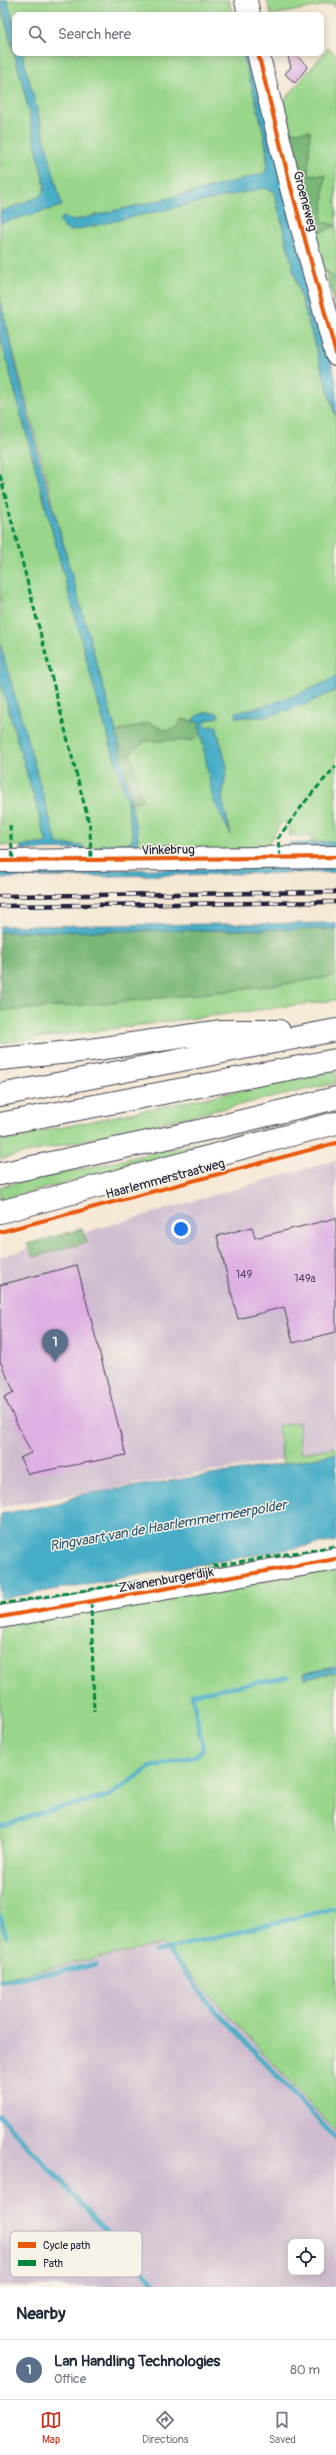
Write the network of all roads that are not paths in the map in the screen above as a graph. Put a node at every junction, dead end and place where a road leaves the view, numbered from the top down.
1 (246, 0) edge
2 (248, 12) edge
3 (259, 56) edge
4 (336, 354) edge
5 (336, 857) edge
6 (0, 861) edge
7 (336, 1030) edge
8 (0, 1059) edge
9 (336, 1060) edge
10 (0, 1095) edge
11 (336, 1098) edge
12 (336, 1123) edge
13 (0, 1124) edge
14 (0, 1174) edge
15 (0, 1212) edge
16 (336, 1559) edge
17 (0, 1617) edge

1 - 2 main road
3 - 4 main road, Groeneweg
5 - 6 main road, Vinkebrug
7 - 8 main road
7 - 10 main road
9 - 13 main road
11 - 14 main road
12 - 15 main road, Haarlemmerstraatweg
16 - 17 main road, Zwanenburgerdijk

